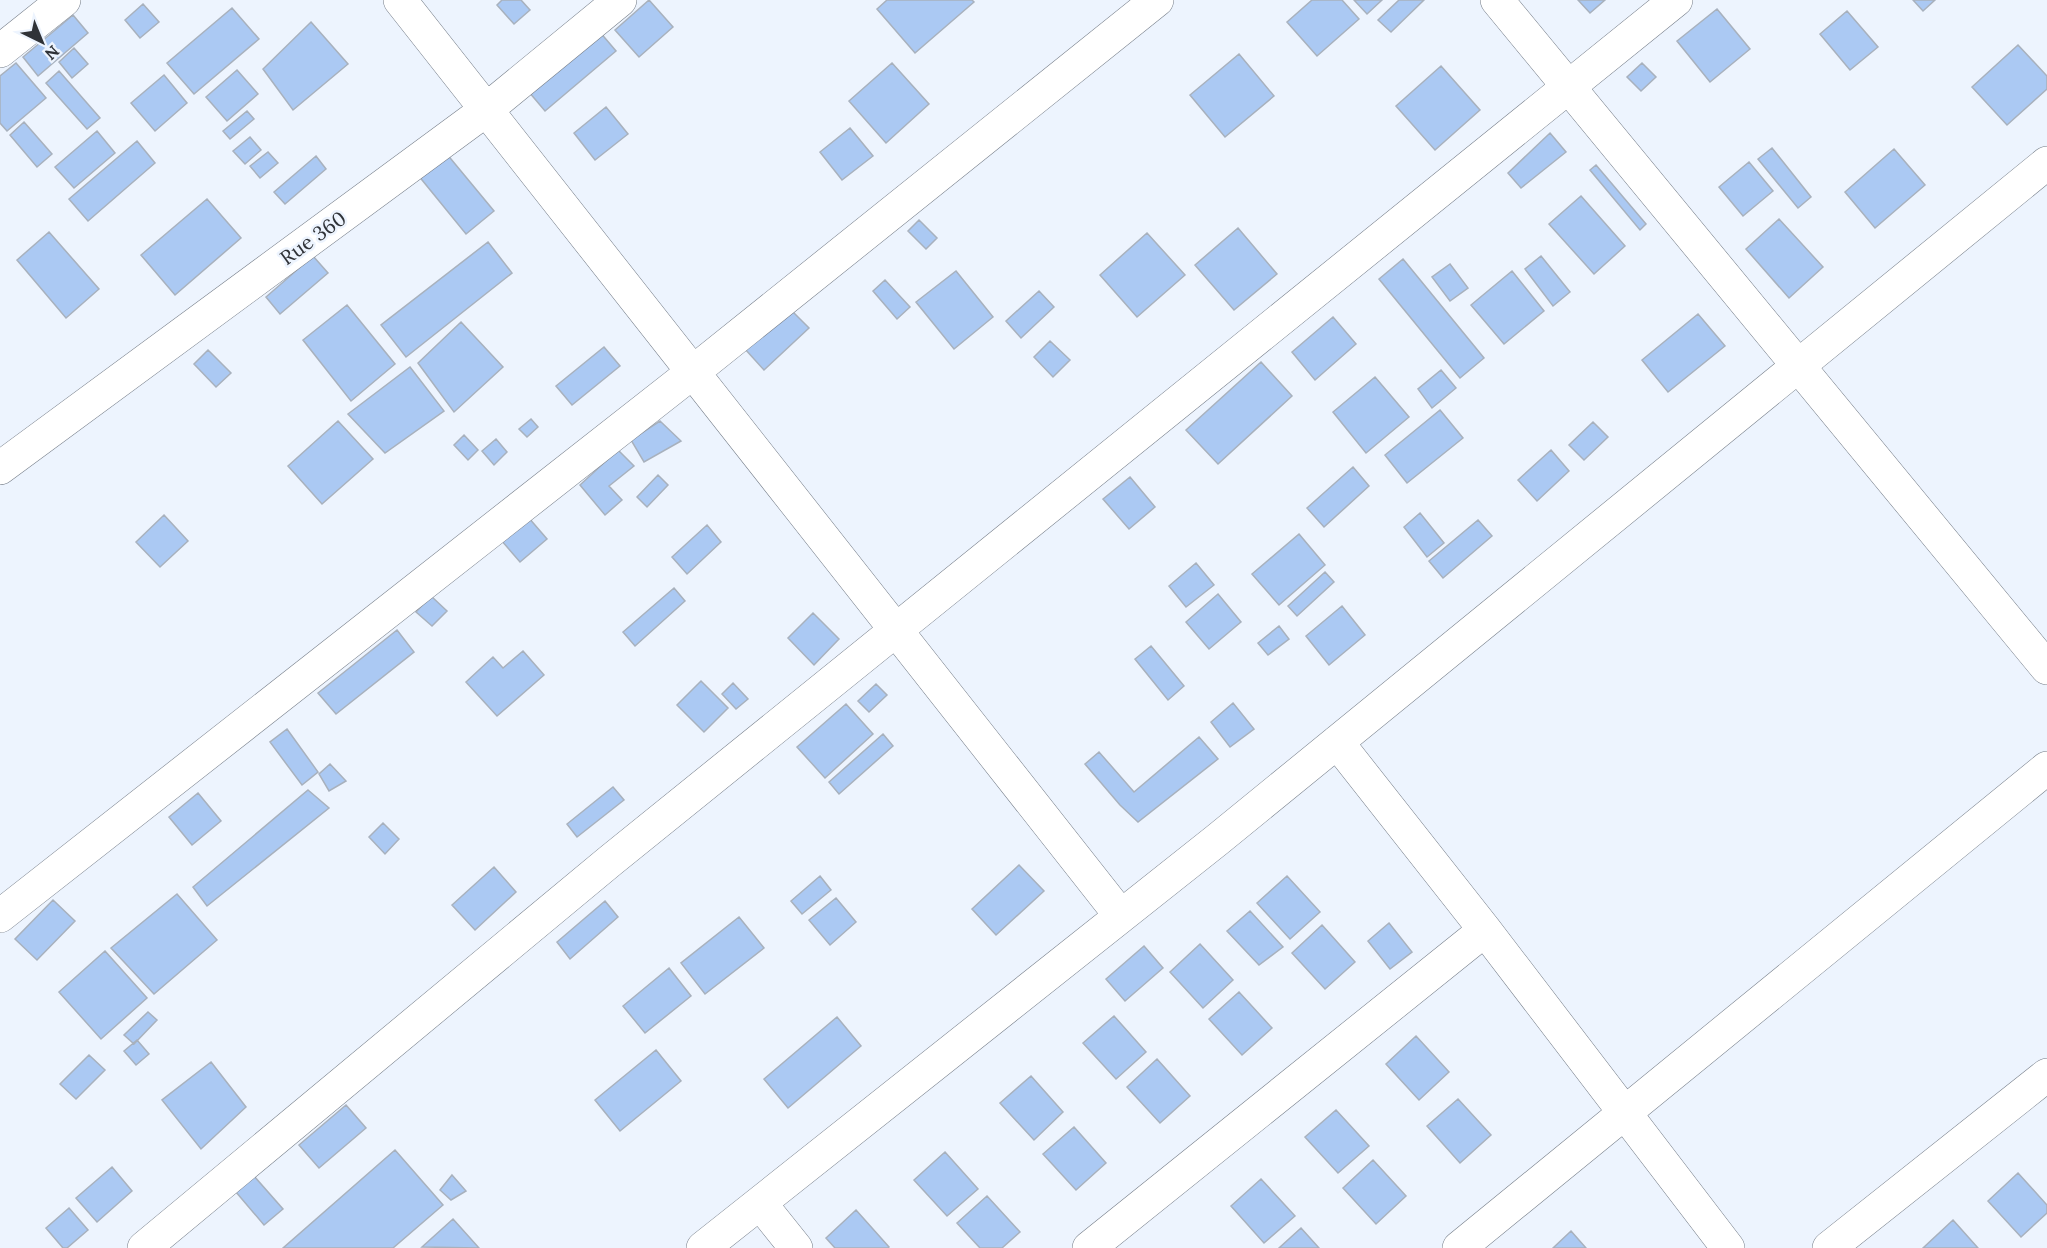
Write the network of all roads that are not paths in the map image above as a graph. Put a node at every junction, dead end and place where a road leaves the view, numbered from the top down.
1 (64, 0) edge
2 (400, 0) edge
3 (620, 0) edge
4 (1157, 0) edge
5 (1497, 0) edge
6 (1676, 0) edge
7 (0, 51) edge
8 (1568, 87) junction
9 (486, 110) junction
10 (2047, 163) edge
11 (1798, 365) junction
12 (693, 372) junction
13 (0, 468) edge
14 (896, 629) junction
15 (2047, 668) edge
16 (1337, 742) junction
17 (2047, 768) edge
18 (0, 916) edge
19 (1121, 916) junction
20 (1485, 930) junction
21 (2047, 1075) edge
22 (1625, 1113) junction
23 (760, 1203) junction
24 (144, 1248) edge
25 (703, 1248) edge
26 (796, 1248) edge
27 (1089, 1248) edge
28 (1459, 1248) edge
29 (1728, 1248) edge
30 (1829, 1248) edge

1 - 7 street
2 - 9 street
3 - 9 street, Rue 360
4 - 12 street
5 - 8 street
6 - 8 street
8 - 11 street
8 - 14 street
9 - 12 street
9 - 13 street, Rue 360
10 - 11 street
11 - 15 street
11 - 16 street
12 - 14 street
12 - 18 street
14 - 19 street
14 - 24 street
16 - 19 street
16 - 20 street
17 - 22 street
19 - 23 street
20 - 22 street
20 - 27 street
21 - 30 street
22 - 28 street
22 - 29 street
23 - 25 street
23 - 26 street

